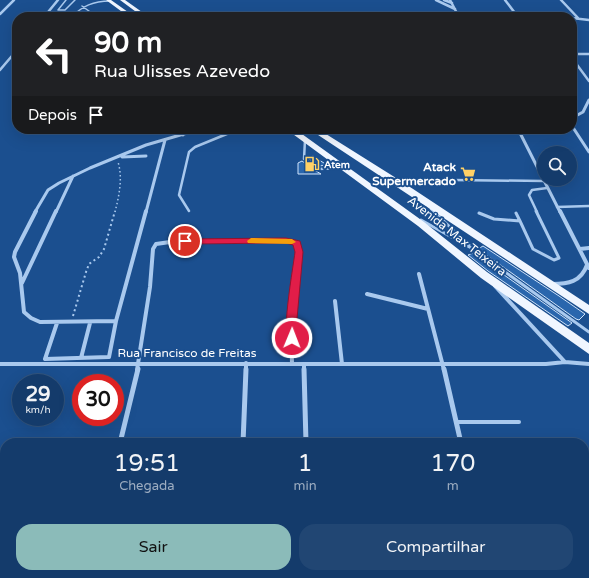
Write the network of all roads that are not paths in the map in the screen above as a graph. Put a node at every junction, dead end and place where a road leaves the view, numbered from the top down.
1 (14, 0) edge
2 (58, 0) edge
3 (66, 0) edge
4 (75, 0) edge
5 (97, 0) edge
6 (122, 0) edge
7 (436, 0) edge
8 (444, 0) edge
9 (450, 0) edge
10 (505, 0) edge
11 (561, 0) edge
12 (109, 1) edge
13 (94, 2) junction
14 (452, 4) junction
15 (82, 6) junction
16 (455, 9) junction
17 (48, 12) edge
18 (76, 12) edge
19 (90, 12) edge
20 (125, 12) edge
21 (139, 12) edge
22 (456, 12) edge
23 (514, 12) edge
24 (572, 12) edge
25 (0, 14) edge
26 (579, 19) edge
27 (589, 20) edge
28 (577, 54) edge
29 (589, 54) edge
30 (12, 56) edge
31 (577, 65) edge
32 (0, 70) edge
33 (589, 81) edge
34 (589, 100) edge
35 (577, 115) edge
36 (177, 134) edge
37 (181, 134) edge
38 (187, 134) edge
39 (227, 134) edge
40 (298, 134) edge
41 (321, 134) edge
42 (520, 134) edge
43 (577, 134) edge
44 (184, 135) junction
45 (172, 137) junction
46 (305, 139) junction
47 (165, 140) junction
48 (589, 152) edge
49 (146, 156) dead end
50 (118, 157) junction
51 (537, 167) edge
52 (344, 168) junction
53 (73, 176) junction
54 (453, 180) dead end
55 (537, 181) edge
56 (547, 188) joint
57 (416, 194) junction
58 (589, 206) edge
59 (557, 207) junction
60 (400, 209) junction
61 (189, 211) dead end
62 (478, 213) dead end
63 (516, 213) dead end
64 (520, 221) junction
65 (589, 248) edge
66 (473, 249) junction
67 (580, 249) junction
68 (588, 266) edge
69 (419, 274) dead end
70 (484, 275) junction
71 (22, 284) junction
72 (550, 284) junction
73 (367, 294) dead end
74 (335, 301) dead end
75 (428, 309) junction
76 (589, 310) edge
77 (116, 321) junction
78 (90, 322) junction
79 (57, 323) junction
80 (589, 331) edge
81 (589, 349) edge
82 (81, 358) junction
83 (565, 362) junction
84 (139, 363) junction
85 (246, 363) junction
86 (0, 364) edge
87 (292, 364) junction
88 (304, 364) junction
89 (342, 364) junction
90 (589, 364) edge
91 (443, 365) junction
92 (456, 422) junction
93 (519, 422) dead end
94 (121, 438) edge
95 (243, 438) edge
96 (306, 438) edge
97 (460, 438) edge

1 - 25 street
2 - 17 street
3 - 4 lane
5 - 13 lane
6 - 21 main road
7 - 16 street
8 - 14 street
9 - 14 street
10 - 23 street
11 - 24 street
12 - 13 lane
12 - 20 main road
13 - 15 lane
14 - 16 street
15 - 18 lane
15 - 19 lane
16 - 22 street
26 - 27 street
28 - 29 street
30 - 32 street
31 - 33 street
34 - 35 street
36 - 45 street
37 - 44 street
38 - 44 street
39 - 61 lane
40 - 46 main road, Avenida Max Teixeira
41 - 57 main road, Avenida Max Teixeira
42 - 51 street
43 - 48 street
44 - 45 street
45 - 47 street
46 - 52 main road, Avenida Max Teixeira
46 - 52 lane
47 - 50 street
47 - 77 street
49 - 50 street
50 - 53 street
52 - 60 main road, Avenida Max Teixeira
53 - 71 street
53 - 71 street
54 - 55 lane
56 - 59 street
56 - 64 lane
57 - 66 lane
57 - 72 main road, Avenida Max Teixeira
58 - 59 lane
59 - 67 street
60 - 66 lane
60 - 70 main road, Avenida Max Teixeira
62 - 64 lane
63 - 64 lane
65 - 67 street
66 - 80 lane
67 - 68 street
68 - 72 street
69 - 75 street
70 - 81 main road, Avenida Max Teixeira
70 - 83 street
71 - 79 street
72 - 76 main road, Avenida Max Teixeira
73 - 75 street
74 - 89 street
75 - 91 street
77 - 78 street
77 - 82 street
78 - 79 street
78 - 82 street
79 - 82 street
83 - 90 street, Rua Francisco de Freitas
83 - 91 street, Rua Francisco de Freitas
84 - 85 street, Rua Francisco de Freitas
84 - 86 street, Rua Francisco de Freitas
84 - 87 street
84 - 94 street
85 - 87 street, Rua Francisco de Freitas
85 - 95 street
87 - 88 street, Rua Francisco de Freitas
88 - 89 street, Rua Francisco de Freitas
88 - 96 street
89 - 91 street, Rua Francisco de Freitas
91 - 92 street
92 - 93 lane
92 - 97 street

